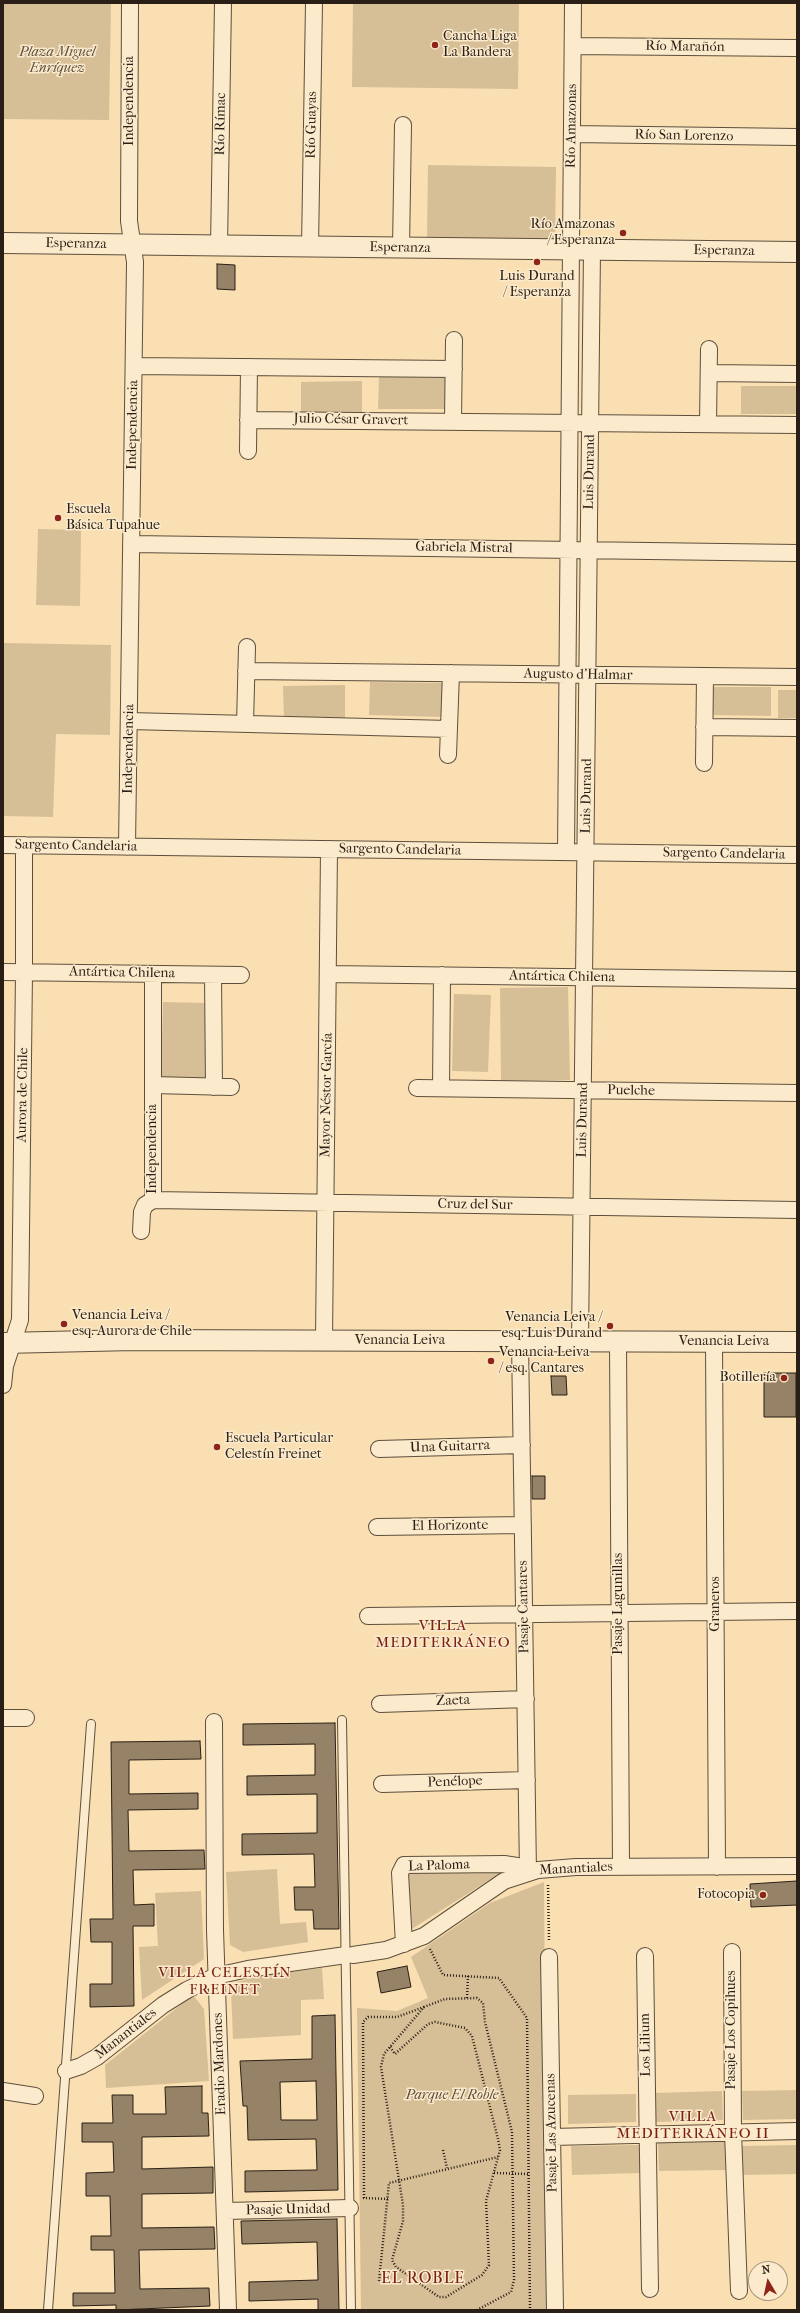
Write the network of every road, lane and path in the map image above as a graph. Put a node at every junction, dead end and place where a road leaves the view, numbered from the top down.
1 (130, 3) edge
2 (223, 3) edge
3 (314, 3) edge
4 (573, 3) edge
5 (573, 46) junction
6 (797, 48) edge
7 (403, 125) dead end
8 (572, 134) junction
9 (797, 137) edge
10 (3, 243) edge
11 (133, 245) junction
12 (219, 246) junction
13 (310, 247) junction
14 (401, 248) junction
15 (570, 249) junction
16 (592, 250) junction
17 (797, 252) edge
18 (454, 340) dead end
19 (709, 349) dead end
20 (134, 366) junction
21 (249, 367) junction
22 (454, 369) junction
23 (709, 373) junction
24 (797, 374) edge
25 (248, 420) junction
26 (453, 421) junction
27 (569, 423) junction
28 (590, 423) junction
29 (708, 424) junction
30 (797, 425) edge
31 (248, 451) dead end
32 (132, 544) junction
33 (568, 549) junction
34 (589, 550) junction
35 (797, 553) edge
36 (247, 647) dead end
37 (246, 671) junction
38 (451, 673) junction
39 (567, 674) junction
40 (588, 675) junction
41 (705, 676) junction
42 (797, 677) edge
43 (129, 721) junction
44 (245, 724) junction
45 (704, 727) junction
46 (797, 728) edge
47 (449, 729) junction
48 (448, 755) dead end
49 (704, 764) dead end
50 (3, 845) edge
51 (24, 845) junction
52 (128, 847) junction
53 (329, 849) junction
54 (566, 852) junction
55 (586, 853) junction
56 (797, 855) edge
57 (3, 972) edge
58 (24, 972) junction
59 (153, 974) junction
60 (328, 974) junction
61 (213, 975) junction
62 (241, 975) dead end
63 (442, 975) junction
64 (585, 978) junction
65 (797, 980) edge
66 (153, 1085) junction
67 (214, 1087) junction
68 (231, 1087) dead end
69 (417, 1088) dead end
70 (441, 1088) junction
71 (583, 1090) junction
72 (797, 1093) edge
73 (153, 1200) junction
74 (326, 1203) junction
75 (582, 1207) junction
76 (797, 1210) edge
77 (141, 1231) dead end
78 (324, 1340) junction
79 (520, 1341) junction
80 (580, 1342) junction
81 (618, 1342) junction
82 (714, 1342) junction
83 (797, 1342) edge
84 (8, 1343) edge
85 (3, 1385) edge
86 (522, 1444) junction
87 (378, 1449) dead end
88 (523, 1525) junction
89 (377, 1527) dead end
90 (716, 1611) junction
91 (797, 1611) edge
92 (620, 1612) junction
93 (524, 1613) junction
94 (368, 1616) dead end
95 (526, 1699) junction
96 (380, 1704) dead end
97 (3, 1718) edge
98 (26, 1718) dead end
99 (342, 1720) dead end
100 (214, 1722) dead end
101 (91, 1724) dead end
102 (527, 1780) junction
103 (382, 1784) dead end
104 (797, 1866) edge
105 (621, 1867) junction
106 (718, 1867) junction
107 (548, 1868) junction
108 (528, 1872) junction
109 (424, 1936) junction
110 (404, 1944) junction
111 (732, 1952) dead end
112 (349, 1955) junction
113 (645, 1956) dead end
114 (549, 1957) joint
115 (216, 1976) junction
116 (468, 1976) junction
117 (467, 1998) junction
118 (424, 2007) junction
119 (390, 2047) junction
120 (66, 2071) junction
121 (3, 2091) edge
122 (35, 2096) dead end
123 (797, 2131) edge
124 (733, 2132) junction
125 (647, 2134) junction
126 (552, 2137) junction
127 (442, 2150) dead end
128 (498, 2157) junction
129 (447, 2168) junction
130 (494, 2173) junction
131 (513, 2174) junction
132 (529, 2174) junction
133 (399, 2180) junction
134 (388, 2199) junction
135 (350, 2208) junction
136 (226, 2211) junction
137 (380, 2281) dead end
138 (650, 2290) dead end
139 (739, 2291) dead end
140 (48, 2310) edge
141 (228, 2310) edge
142 (351, 2310) edge
143 (477, 2310) edge
144 (530, 2310) edge
145 (555, 2310) edge

1 - 11 street, Independencia
2 - 12 street, Río Rímac
3 - 13 street, Río Guayas
4 - 5 street, Río Amazonas
5 - 6 street, Río Marañón
5 - 8 street, Río Amazonas
7 - 14 street
8 - 9 street, Río San Lorenzo
8 - 15 street, Río Amazonas
10 - 11 street, Esperanza
11 - 12 street, Esperanza
11 - 20 street, Independencia
12 - 13 street, Esperanza
13 - 14 street, Esperanza
14 - 15 street, Esperanza
15 - 16 street, Esperanza
15 - 27 street, Luis Durand
16 - 17 street, Esperanza
16 - 28 street, Luis Durand
18 - 22 street
19 - 23 street
20 - 21 street
20 - 32 street, Independencia
21 - 22 street
21 - 25 street
22 - 26 street
23 - 24 street
23 - 29 street
25 - 26 street, Julio César Gravert
25 - 31 street
26 - 27 street, Julio César Gravert
27 - 28 street, Julio César Gravert
27 - 33 street, Luis Durand
28 - 29 street, Julio César Gravert
28 - 34 street, Luis Durand
29 - 30 street, Julio César Gravert
32 - 33 street, Gabriela Mistral
32 - 43 street, Independencia
33 - 34 street, Gabriela Mistral
33 - 39 street, Luis Durand
34 - 35 street, Gabriela Mistral
34 - 40 street, Luis Durand
36 - 37 street
37 - 38 street, Augusto d'Halmar
37 - 44 street
38 - 39 street, Augusto d'Halmar
38 - 47 street
39 - 40 street, Augusto d'Halmar
39 - 54 street, Luis Durand
40 - 41 street, Augusto d'Halmar
40 - 55 street, Luis Durand
41 - 42 street, Augusto d'Halmar
41 - 45 street
43 - 44 street
43 - 52 street, Independencia
44 - 47 street
45 - 46 street
45 - 49 street
47 - 48 street
50 - 51 street, Sargento Candelaria
51 - 52 street, Sargento Candelaria
51 - 58 street, Aurora de Chile
52 - 53 street, Sargento Candelaria
53 - 54 street, Sargento Candelaria
53 - 60 street, Mayor Néstor García
54 - 55 street, Sargento Candelaria
55 - 56 street, Sargento Candelaria
55 - 64 street, Luis Durand
57 - 58 street, Antártica Chilena
58 - 59 street, Antártica Chilena
58 - 84 street, Aurora de Chile
59 - 61 street, Antártica Chilena
59 - 66 street, Independencia
60 - 63 street, Antártica Chilena
60 - 74 street, Mayor Néstor García
61 - 62 street, Antártica Chilena
61 - 67 street
63 - 64 street, Antártica Chilena
63 - 70 street
64 - 65 street, Antártica Chilena
64 - 71 street, Luis Durand
66 - 67 street, Independencia
66 - 73 street, Independencia
67 - 68 street, Independencia
69 - 70 street, Puelche
70 - 71 street, Puelche
71 - 72 street, Puelche
71 - 75 street, Luis Durand
73 - 74 street, Cruz del Sur
73 - 77 street, Independencia
74 - 75 street, Cruz del Sur
74 - 78 street, Mayor Néstor García
75 - 76 street, Cruz del Sur
75 - 80 street, Luis Durand
78 - 79 street, Venancia Leiva
78 - 84 street, Venancia Leiva
79 - 80 street, Venancia Leiva
79 - 86 street, Pasaje Cantares
80 - 81 street, Venancia Leiva
81 - 82 street, Venancia Leiva
81 - 92 street, Pasaje Lagunillas
82 - 83 street, Venancia Leiva
82 - 90 street, Graneros
84 - 85 street, Aurora de Chile
86 - 87 street, Una Guitarra
86 - 88 street, Pasaje Cantares
88 - 89 street, El Horizonte
88 - 93 street, Pasaje Cantares
90 - 91 street
90 - 92 street
90 - 106 street, Graneros
92 - 93 street
92 - 105 street, Pasaje Lagunillas
93 - 94 street
93 - 95 street, Pasaje Cantares
95 - 96 street, Zaeta
95 - 102 street, Pasaje Cantares
97 - 98 street
99 - 112 lane
100 - 115 street, Eradio Mardones
101 - 120 lane
102 - 103 street, Penélope
102 - 108 street, Pasaje Cantares
104 - 106 street, Manantiales
105 - 106 street, Manantiales
105 - 107 street, Manantiales
107 - 108 street, Manantiales
107 - 114 path
108 - 109 street, Manantiales
108 - 110 street, La Paloma
109 - 110 street, Manantiales
109 - 116 path
110 - 112 street, Manantiales
111 - 124 street, Pasaje Los Copihues
112 - 115 street, Manantiales
112 - 135 lane
113 - 125 street, Los Lilium
114 - 126 street, Pasaje Las Azucenas
115 - 120 street, Manantiales
115 - 136 street, Eradio Mardones
116 - 117 path
116 - 132 path
117 - 118 path
117 - 131 path
118 - 119 path
118 - 134 path
119 - 128 path
119 - 133 path
120 - 140 lane
121 - 122 street
123 - 124 street
124 - 125 street
124 - 139 street, Pasaje Los Copihues
125 - 126 street
125 - 138 street, Los Lilium
126 - 145 street, Pasaje Las Azucenas
127 - 129 path
128 - 129 path
128 - 130 path
129 - 133 path
130 - 131 path
130 - 133 path
131 - 132 path
131 - 143 path
132 - 144 path
133 - 134 path
134 - 137 path
135 - 136 street, Pasaje Unidad
135 - 142 lane
136 - 141 street, Eradio Mardones

